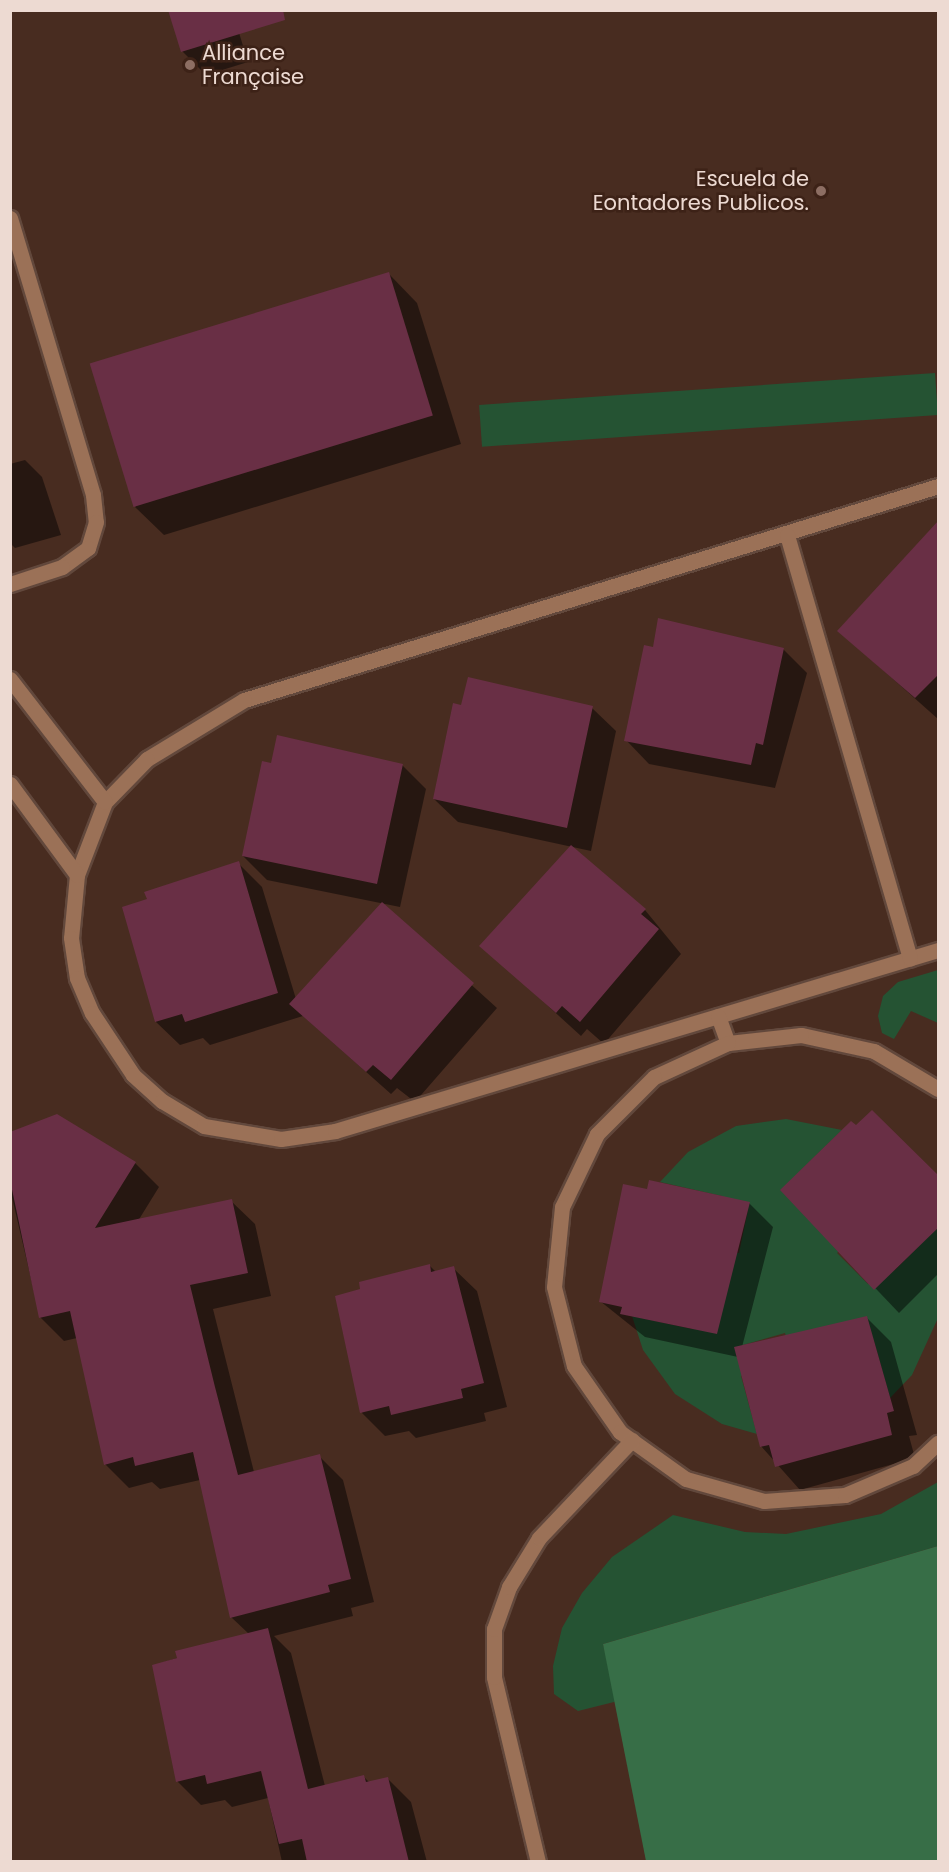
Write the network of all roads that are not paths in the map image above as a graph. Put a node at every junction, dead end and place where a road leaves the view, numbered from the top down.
1 (10, 218) edge
2 (939, 486) edge
3 (787, 536) junction
4 (10, 584) edge
5 (10, 679) edge
6 (10, 784) edge
7 (105, 802) junction
8 (77, 875) junction
9 (939, 950) edge
10 (910, 959) junction
11 (718, 1016) junction
12 (728, 1043) junction
13 (939, 1089) edge
14 (632, 1440) junction
15 (939, 1443) edge
16 (538, 1862) edge

1 - 4 street
2 - 3 street
3 - 7 street
3 - 10 street
5 - 7 street
6 - 8 street
7 - 8 street
8 - 11 street
9 - 10 street
10 - 11 street
11 - 12 street
12 - 13 street
12 - 14 street
14 - 15 street
14 - 16 street

